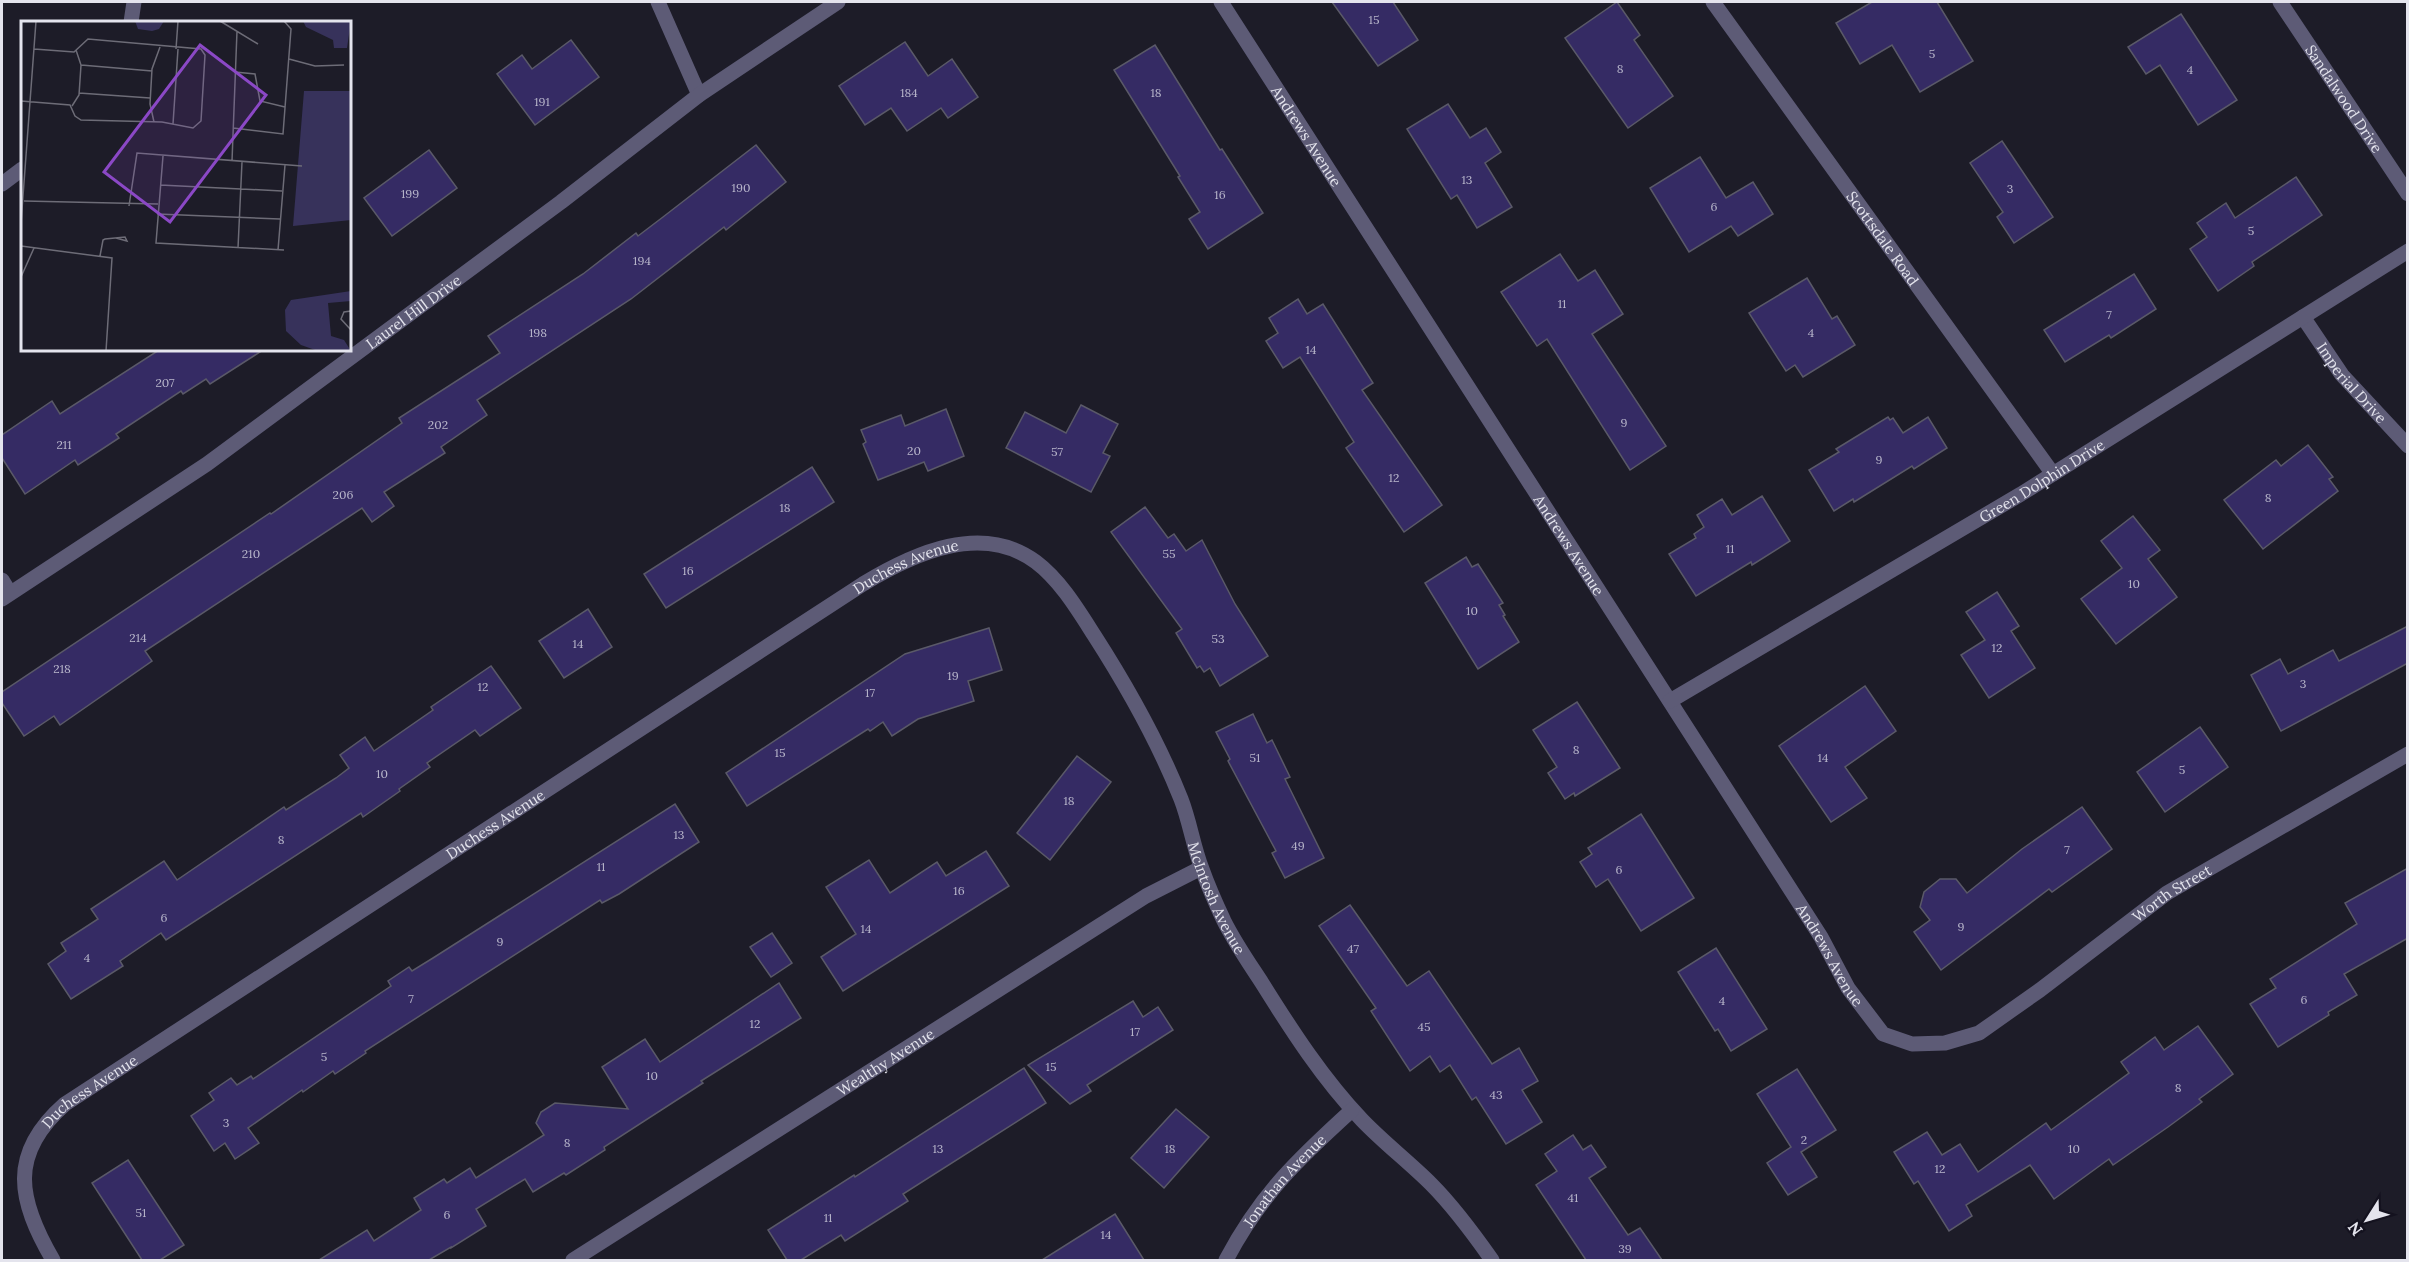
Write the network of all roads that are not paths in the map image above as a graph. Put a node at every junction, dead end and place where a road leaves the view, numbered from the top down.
1 (134, 2) edge
2 (658, 2) edge
3 (838, 2) edge
4 (1221, 2) edge
5 (1713, 2) edge
6 (2280, 2) edge
7 (131, 21) edge
8 (699, 95) junction
9 (21, 170) edge
10 (2, 184) edge
11 (2408, 194) edge
12 (2408, 251) edge
13 (2303, 317) junction
14 (2408, 446) edge
15 (2053, 474) junction
16 (968, 544) joint
17 (2, 580) edge
18 (6, 596) edge
19 (1670, 700) junction
20 (2408, 754) edge
21 (1201, 868) junction
22 (1945, 1043) joint
23 (1352, 1110) junction
24 (53, 1260) edge
25 (573, 1260) edge
26 (1226, 1260) edge
27 (1492, 1260) edge

1 - 7 street
2 - 8 street
3 - 8 street, Laurel Hill Drive
4 - 19 street, Andrews Avenue
5 - 15 street, Scottsdale Road
6 - 11 street, Sandalwood Drive
8 - 18 street, Laurel Hill Drive
9 - 10 street
12 - 13 street, Green Dolphin Drive
13 - 14 street, Imperial Drive
13 - 15 street, Green Dolphin Drive
15 - 19 street, Green Dolphin Drive
16 - 21 street, McIntosh Avenue
16 - 24 street, Duchess Avenue
17 - 18 street
19 - 22 street, Andrews Avenue
20 - 22 street, Worth Street
21 - 23 street, McIntosh Avenue
21 - 25 street, Wealthy Avenue
23 - 26 street, Jonathan Avenue
23 - 27 street, McIntosh Avenue

